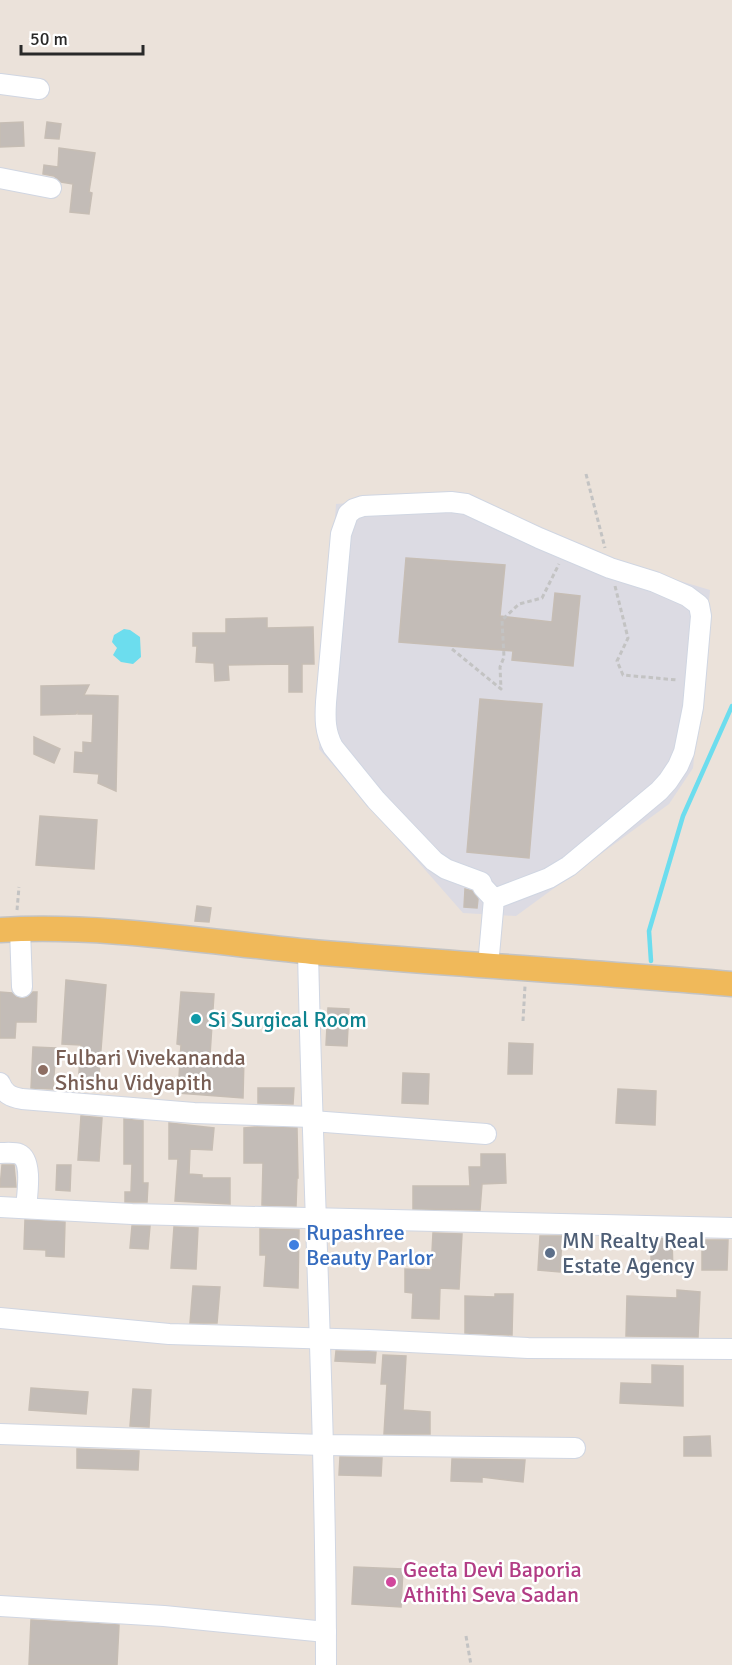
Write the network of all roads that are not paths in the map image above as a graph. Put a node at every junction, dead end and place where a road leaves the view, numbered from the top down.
1 (0, 84) edge
2 (39, 89) dead end
3 (0, 178) edge
4 (51, 188) dead end
5 (494, 899) junction
6 (10, 930) edge
7 (308, 951) junction
8 (488, 966) junction
9 (732, 984) edge
10 (22, 987) dead end
11 (0, 1083) edge
12 (312, 1119) junction
13 (486, 1134) dead end
14 (0, 1153) edge
15 (0, 1207) edge
16 (26, 1208) junction
17 (315, 1217) junction
18 (732, 1228) edge
19 (0, 1318) edge
20 (320, 1339) junction
21 (732, 1349) edge
22 (0, 1434) edge
23 (323, 1445) junction
24 (574, 1448) dead end
25 (0, 1606) edge
26 (326, 1632) junction
27 (326, 1665) edge

1 - 2 street
3 - 4 street
5 - 5 street
5 - 8 street
6 - 7 main road
6 - 10 street
7 - 8 main road
7 - 12 street
8 - 9 main road
11 - 12 street
12 - 13 street
12 - 17 street
14 - 16 street
15 - 16 street
16 - 17 street
17 - 18 street
17 - 20 street
19 - 20 street
20 - 21 street
20 - 23 street
22 - 23 street
23 - 24 street
23 - 26 street
25 - 26 street
26 - 27 street

